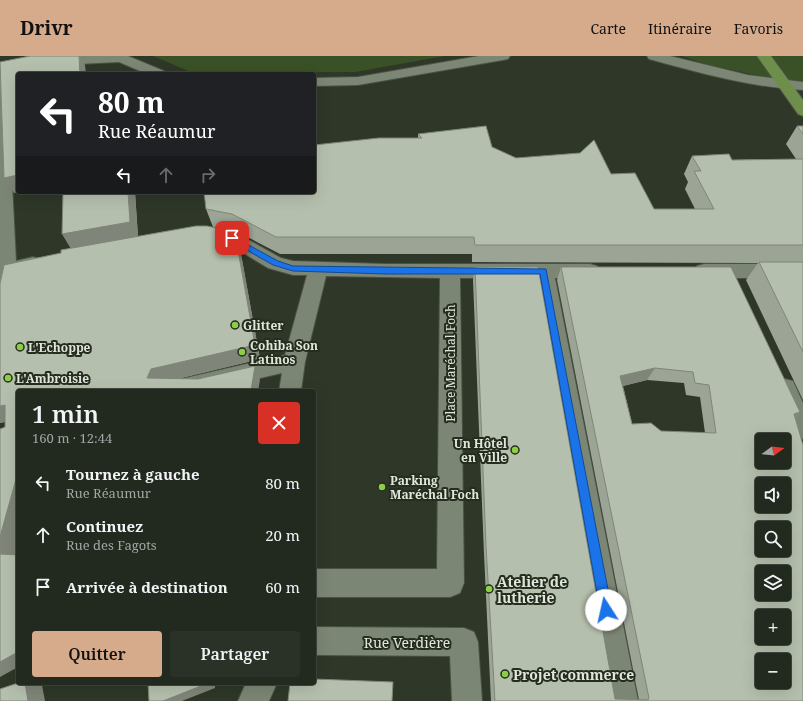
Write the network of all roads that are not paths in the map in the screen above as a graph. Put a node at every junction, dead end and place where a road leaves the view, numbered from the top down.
1 (503, 56) edge
2 (654, 56) edge
3 (765, 57) edge
4 (37, 66) edge
5 (154, 72) edge
6 (2, 74) edge
7 (316, 82) edge
8 (786, 86) junction
9 (803, 86) edge
10 (803, 111) edge
11 (194, 234) edge
12 (47, 262) edge
13 (4, 270) edge
14 (318, 270) junction
15 (450, 271) junction
16 (544, 271) junction
17 (607, 271) edge
18 (684, 271) edge
19 (731, 271) junction
20 (803, 271) edge
21 (741, 292) edge
22 (0, 306) edge
23 (294, 362) junction
24 (777, 371) edge
25 (176, 389) edge
26 (290, 389) edge
27 (803, 428) edge
28 (316, 583) edge
29 (316, 641) edge
30 (261, 685) edge
31 (253, 701) edge
32 (467, 701) edge
33 (623, 701) edge

1 - 7 street
2 - 8 street
3 - 8 main road
4 - 5 street
6 - 13 street
8 - 9 street
8 - 10 main road
11 - 14 street
12 - 13 street
13 - 22 street
14 - 15 street
14 - 23 street
15 - 16 street
15 - 28 street, Place Maréchal Foch
16 - 17 street
16 - 33 street
18 - 19 street
19 - 20 street
19 - 21 street
23 - 25 street
23 - 26 street
24 - 27 street
29 - 32 street, Rue Verdière
30 - 31 street

